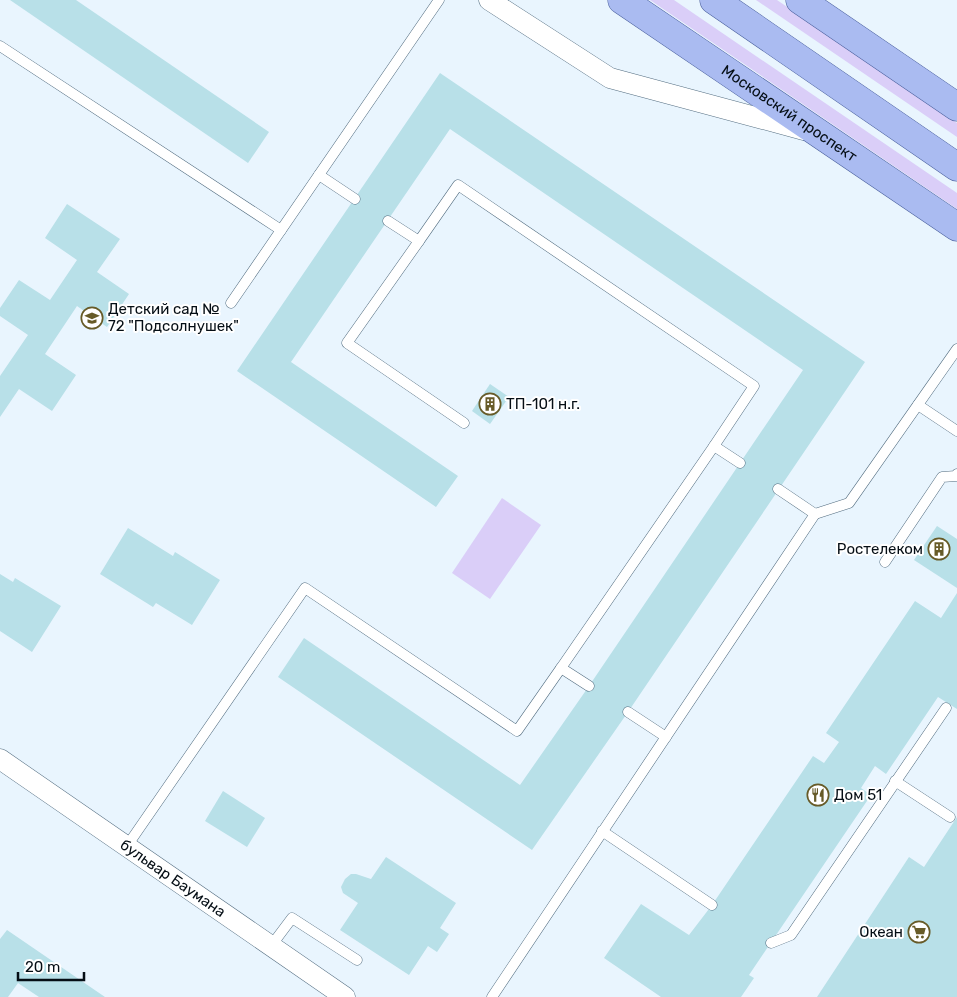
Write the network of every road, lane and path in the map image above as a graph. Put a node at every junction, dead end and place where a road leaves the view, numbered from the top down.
1 (439, 0) edge
2 (489, 0) edge
3 (622, 0) edge
4 (714, 0) edge
5 (800, 0) edge
6 (0, 46) edge
7 (957, 107) edge
8 (818, 133) junction
9 (957, 167) edge
10 (319, 175) junction
11 (355, 199) dead end
12 (388, 221) dead end
13 (957, 227) edge
14 (281, 230) junction
15 (419, 241) junction
16 (231, 303) dead end
17 (957, 349) edge
18 (918, 405) junction
19 (464, 423) dead end
20 (957, 431) edge
21 (714, 446) junction
22 (740, 463) dead end
23 (957, 474) edge
24 (778, 489) dead end
25 (816, 514) junction
26 (885, 562) dead end
27 (562, 668) junction
28 (589, 686) dead end
29 (946, 708) dead end
30 (628, 712) dead end
31 (666, 737) junction
32 (0, 759) edge
33 (896, 781) junction
34 (950, 818) dead end
35 (602, 831) junction
36 (127, 846) junction
37 (712, 905) dead end
38 (771, 944) dead end
39 (271, 946) junction
40 (357, 960) dead end
41 (345, 997) edge
42 (492, 997) edge

1 - 10 lane
2 - 8 street
3 - 8 main road, Московский проспект
4 - 9 main road
5 - 7 main road
6 - 14 lane
8 - 13 main road, Московский проспект
10 - 11 lane
10 - 14 lane
12 - 15 lane
14 - 16 lane
15 - 19 lane
15 - 21 lane
17 - 18 lane
18 - 20 lane
18 - 25 lane
21 - 22 lane
21 - 27 lane
23 - 26 lane
24 - 25 lane
25 - 31 lane
27 - 28 lane
27 - 36 lane
29 - 33 lane
30 - 31 lane
31 - 35 lane
32 - 36 street, бульвар Баумана
33 - 34 lane
33 - 38 lane
35 - 37 lane
35 - 42 lane
36 - 39 street, бульвар Баумана
39 - 40 lane
39 - 41 street, бульвар Баумана

